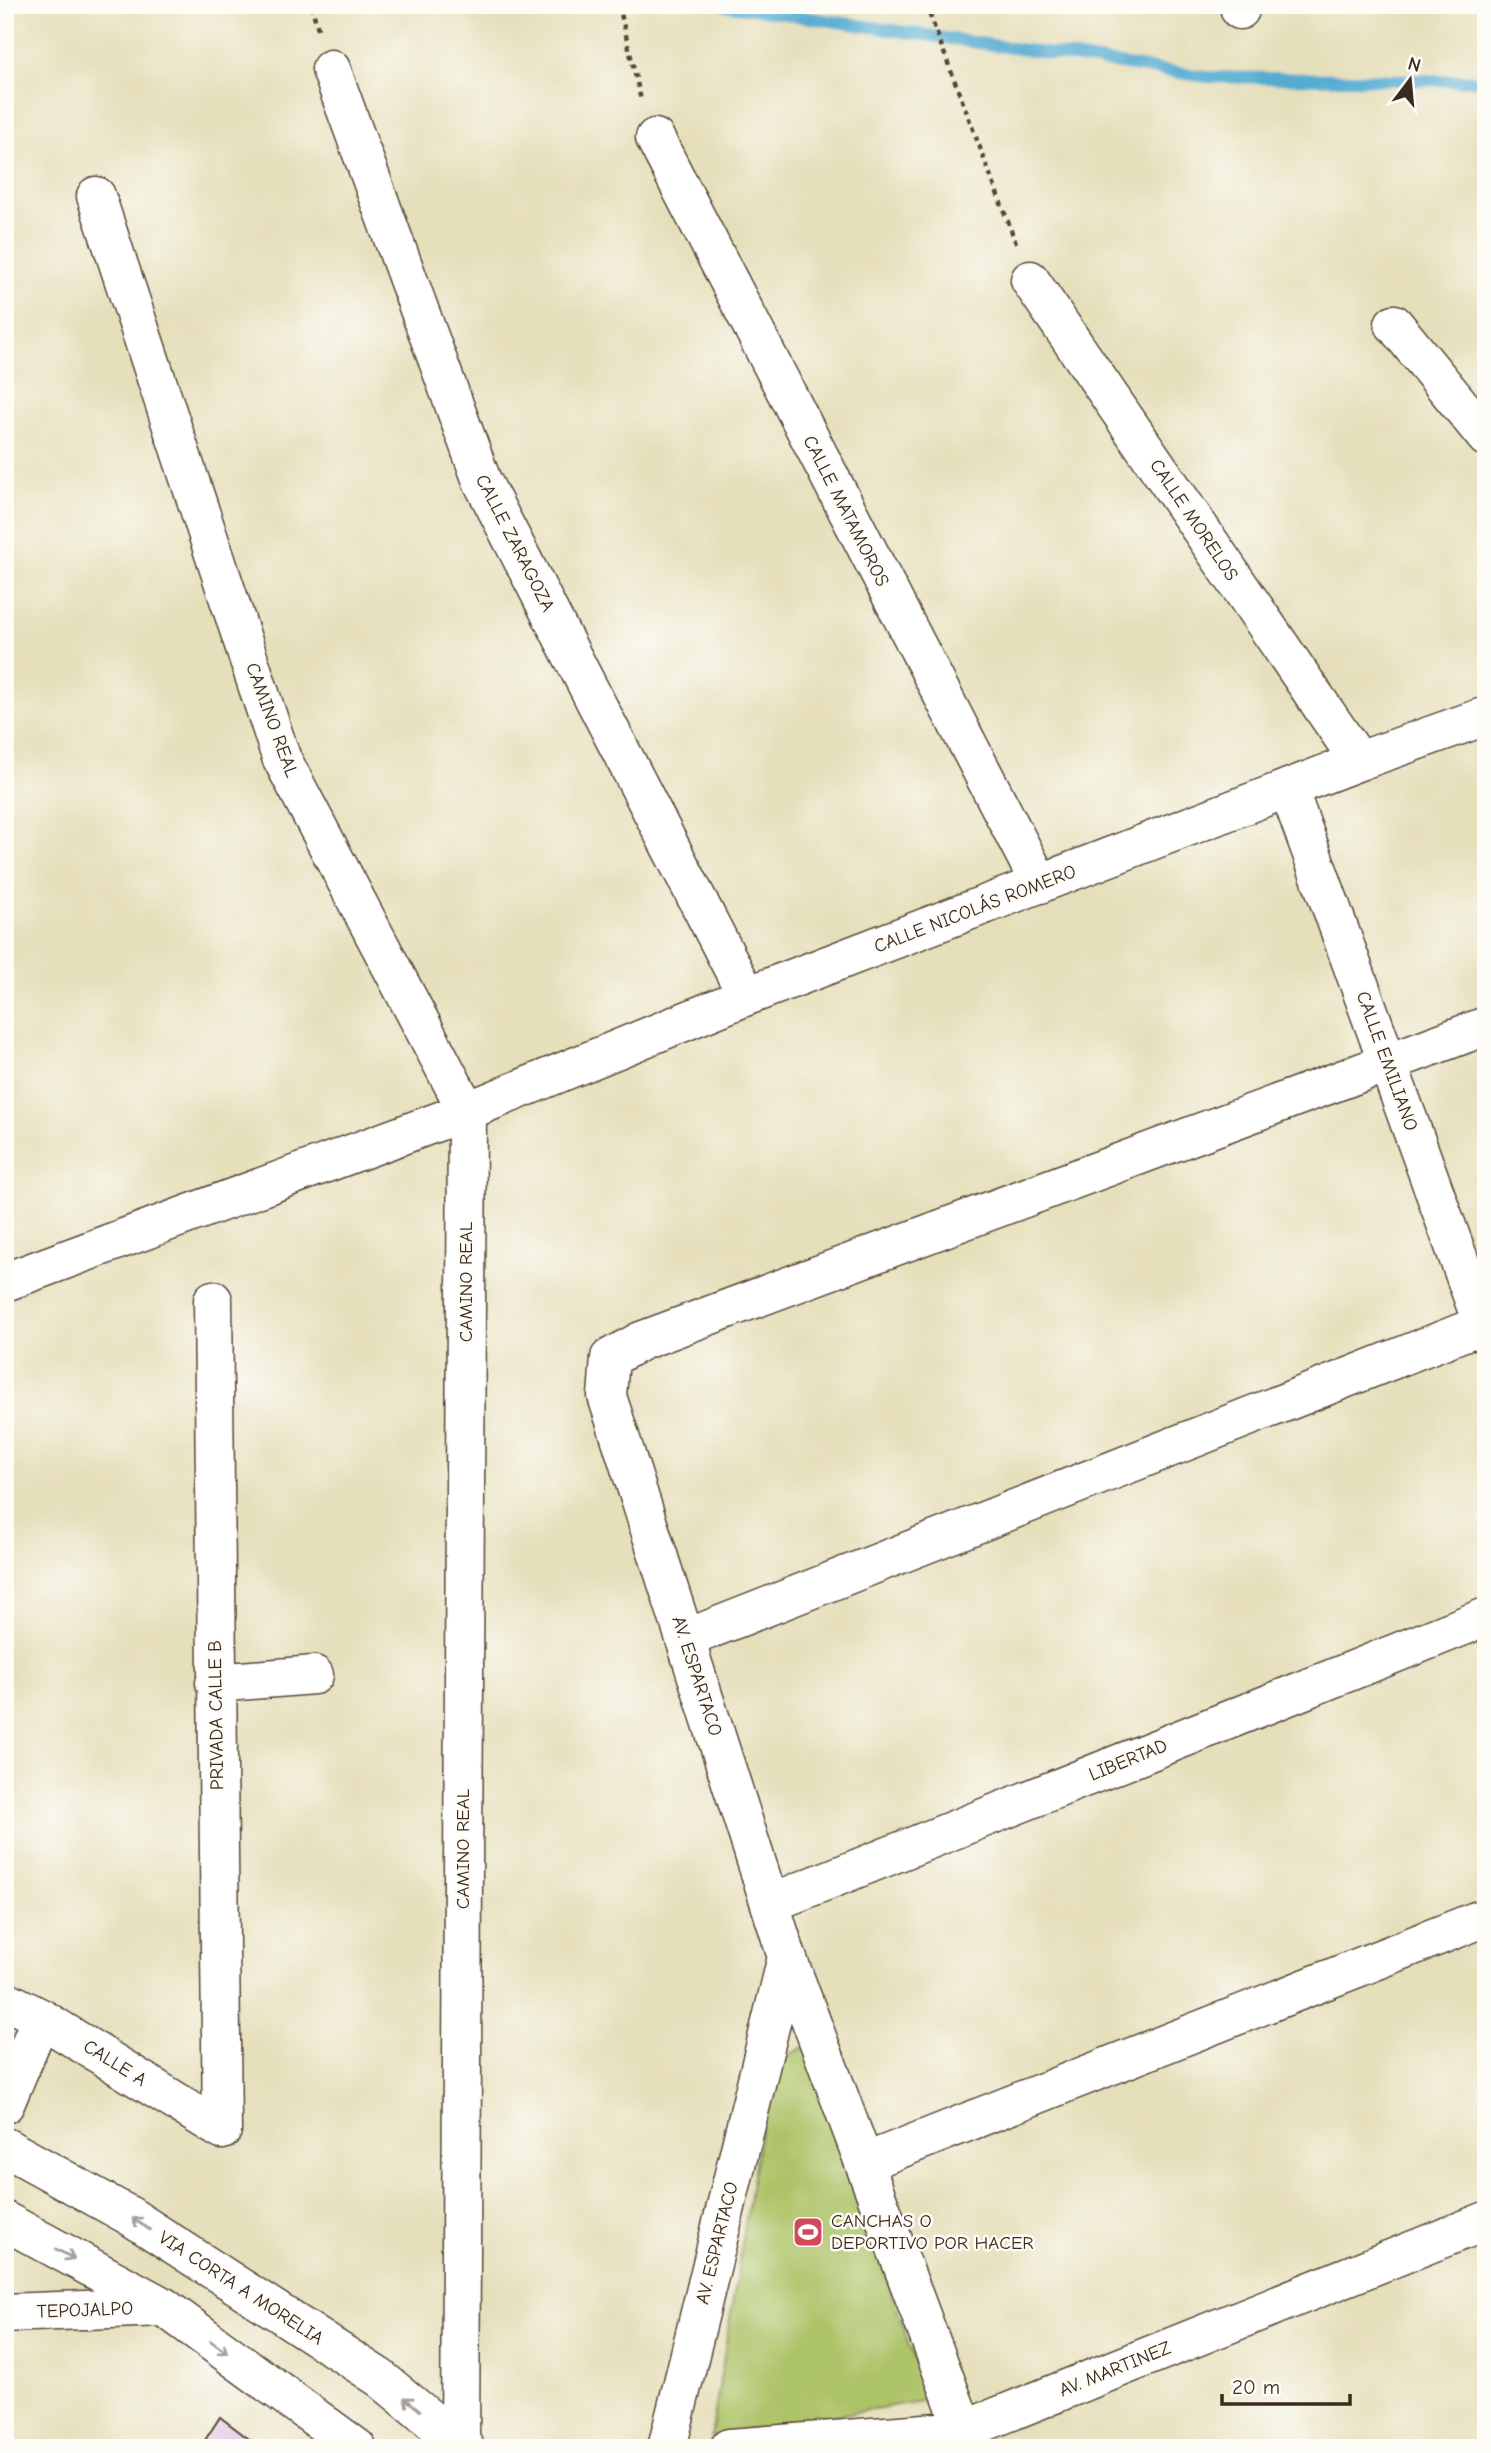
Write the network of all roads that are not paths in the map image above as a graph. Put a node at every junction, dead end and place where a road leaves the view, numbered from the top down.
1 (331, 69) dead end
2 (655, 138) dead end
3 (96, 196) dead end
4 (1030, 280) road end
5 (1394, 324) dead end
6 (1486, 437) edge
7 (1486, 716) edge
8 (1359, 761) junction
9 (1288, 788) junction
10 (1040, 884) junction
11 (747, 996) junction
12 (1486, 1026) edge
13 (1388, 1063) junction
14 (467, 1111) junction
15 (5, 1282) edge
16 (213, 1300) dead end
17 (1485, 1327) edge
18 (1486, 1617) edge
19 (685, 1639) junction
20 (314, 1675) dead end
21 (215, 1683) junction
22 (771, 1903) junction
23 (1486, 1917) edge
24 (788, 1957) junction
25 (5, 2000) edge
26 (41, 2018) junction
27 (5, 2104) edge
28 (222, 2130) joint
29 (5, 2147) edge
30 (864, 2163) junction
31 (5, 2221) edge
32 (1486, 2221) edge
33 (164, 2306) junction
34 (5, 2313) edge
35 (964, 2430) junction
36 (462, 2446) edge
37 (357, 2448) edge
38 (667, 2448) edge
39 (729, 2448) edge

1 - 11 street, CALLE ZARAGOZA
2 - 10 street, CALLE MATAMOROS
3 - 14 street, CAMINO REAL
4 - 8 street, CALLE MORELOS
5 - 6 street
7 - 8 street, CALLE NICOLÁS ROMERO
8 - 9 street, CALLE NICOLÁS ROMERO
9 - 10 street, CALLE NICOLÁS ROMERO
9 - 13 street, CALLE EMILIANO
10 - 11 street, CALLE NICOLÁS ROMERO
11 - 14 street, CALLE NICOLÁS ROMERO
12 - 13 street
13 - 17 street, CALLE EMILIANO
13 - 19 street, AV. ESPARTACO
14 - 15 street, CALLE NICOLÁS ROMERO
14 - 36 street, CAMINO REAL
16 - 21 street, PRIVADA CALLE B
17 - 19 street
18 - 22 street, LIBERTAD
19 - 22 street, AV. ESPARTACO
20 - 21 street
21 - 28 street, PRIVADA CALLE B
22 - 24 street, AV. ESPARTACO
23 - 30 street
24 - 30 street, AV. ESPARTACO
24 - 38 street, AV. ESPARTACO
25 - 26 street, CALLE A
26 - 27 street
26 - 28 street, CALLE A
36 -> 29 street, VIA CORTA A MORELIA
30 - 35 street, AV. ESPARTACO
31 -> 33 street
32 - 35 street, AV. MARTINEZ
33 - 34 street, TEPOJALPO
33 -> 37 street
35 - 39 street, AV. MARTINEZ

